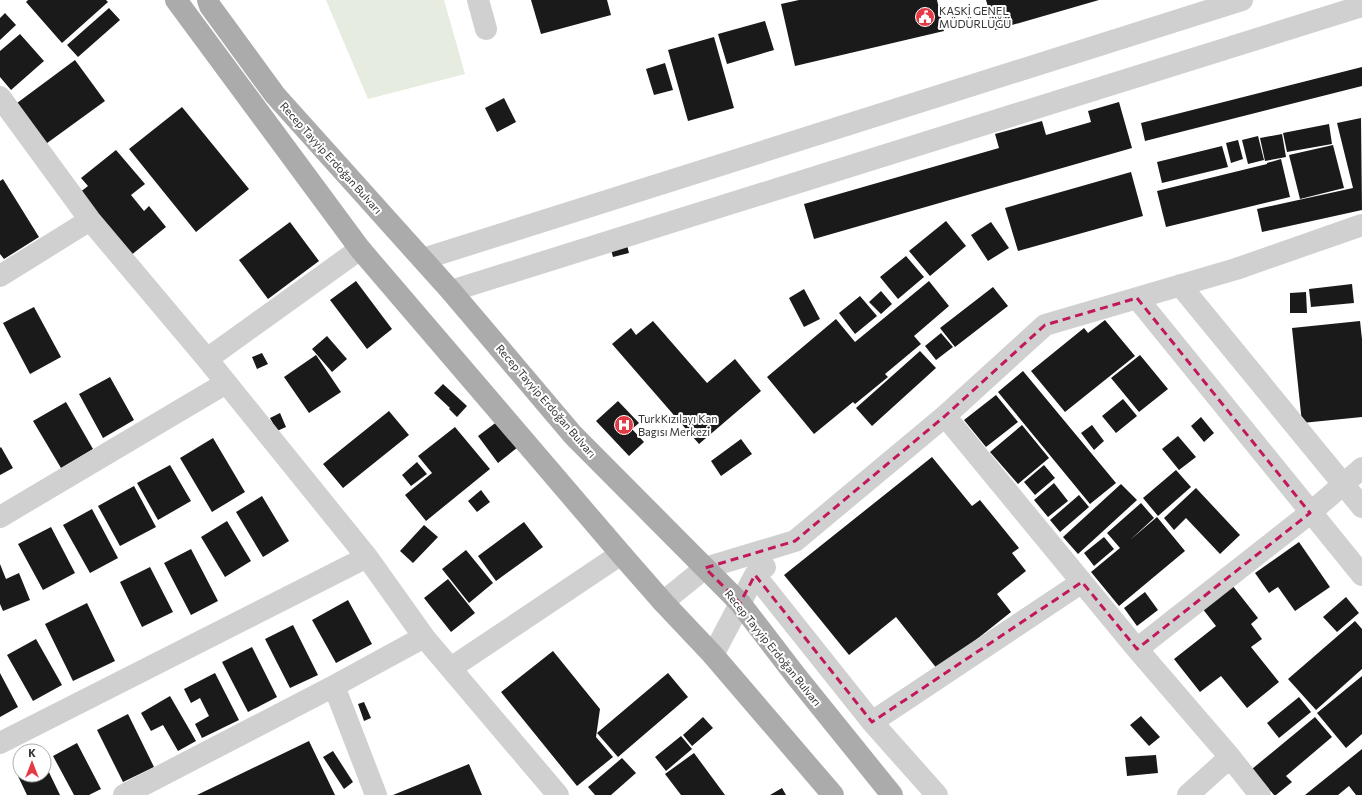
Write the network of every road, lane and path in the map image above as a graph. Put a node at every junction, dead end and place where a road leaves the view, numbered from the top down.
1 (176, 0) edge
2 (208, 0) edge
3 (478, 0) edge
4 (1242, 0) edge
5 (1362, 6) edge
6 (486, 29) dead end
7 (0, 97) edge
8 (90, 220) junction
9 (1362, 225) edge
10 (360, 250) junction
11 (423, 260) junction
12 (0, 276) edge
13 (1180, 285) junction
14 (451, 291) junction
15 (1137, 298) junction
16 (207, 360) junction
17 (226, 383) junction
18 (945, 416) junction
19 (1362, 468) edge
20 (1343, 484) junction
21 (1362, 507) edge
22 (1310, 513) junction
23 (0, 517) edge
24 (795, 541) junction
25 (621, 554) junction
26 (367, 557) junction
27 (705, 568) junction
28 (755, 575) junction
29 (1362, 575) edge
30 (1082, 582) junction
31 (663, 602) junction
32 (740, 603) junction
33 (424, 637) junction
34 (1137, 649) junction
35 (713, 654) junction
36 (451, 668) junction
37 (334, 686) junction
38 (872, 722) junction
39 (0, 743) edge
40 (1230, 757) junction
41 (124, 795) edge
42 (376, 795) edge
43 (558, 795) edge
44 (833, 795) edge
45 (892, 795) edge
46 (937, 795) edge
47 (1188, 795) edge
48 (1260, 795) edge

1 - 10 main road
2 - 11 main road, Recep Tayyip Erdoğan Bulvarı
3 - 6 street
4 - 11 street
5 - 14 street
7 - 8 street
8 - 12 street
8 - 16 street
9 - 13 street
10 - 16 street
10 - 25 main road
11 - 14 main road, Recep Tayyip Erdoğan Bulvarı
13 - 15 street
13 - 20 street
14 - 27 main road, Recep Tayyip Erdoğan Bulvarı
15 - 18 street
15 - 22 street
16 - 17 street
17 - 23 street
17 - 26 street
18 - 24 street
18 - 30 street
19 - 20 street
20 - 21 street
20 - 22 street
22 - 29 street
22 - 34 street
24 - 27 street
24 - 28 street
25 - 31 main road
25 - 36 street
26 - 33 street
26 - 39 street
27 - 31 street
27 - 32 main road, Recep Tayyip Erdoğan Bulvarı
28 - 32 street
28 - 38 street
30 - 34 street
30 - 38 street
31 - 35 main road
32 - 35 street
32 - 45 main road, Recep Tayyip Erdoğan Bulvarı
33 - 36 street
33 - 37 street
34 - 40 street
35 - 44 main road
36 - 43 street
37 - 41 street
37 - 42 street
38 - 46 street
40 - 47 street
40 - 48 street

